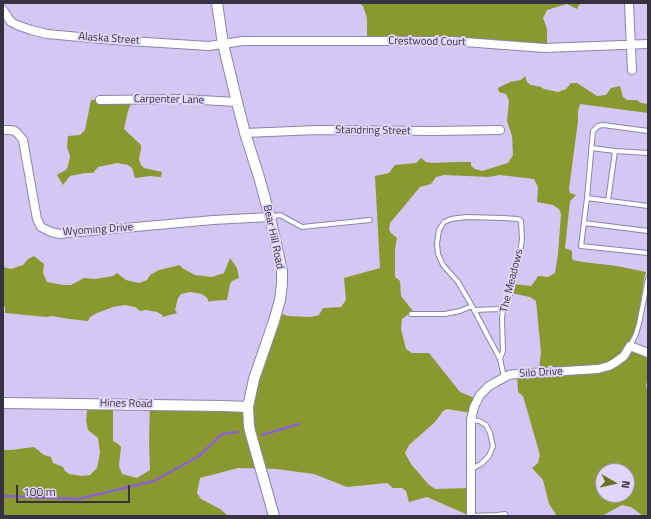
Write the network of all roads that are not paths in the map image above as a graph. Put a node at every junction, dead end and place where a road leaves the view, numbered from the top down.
1 (217, 3) edge
2 (629, 3) edge
3 (3, 10) edge
4 (224, 44) junction
5 (648, 44) edge
6 (631, 45) junction
7 (632, 70) dead end
8 (100, 100) dead end
9 (237, 102) junction
10 (3, 130) edge
11 (500, 130) dead end
12 (648, 131) edge
13 (245, 133) junction
14 (591, 148) junction
15 (615, 150) junction
16 (648, 153) edge
17 (587, 198) junction
18 (608, 201) junction
19 (648, 206) edge
20 (270, 217) junction
21 (370, 220) dead end
22 (584, 223) junction
23 (648, 231) edge
24 (648, 253) edge
25 (648, 279) edge
26 (473, 308) junction
27 (503, 310) junction
28 (411, 314) dead end
29 (630, 346) junction
30 (648, 353) edge
31 (500, 359) junction
32 (504, 378) junction
33 (3, 403) edge
34 (248, 407) junction
35 (471, 420) junction
36 (471, 469) junction
37 (274, 516) edge
38 (471, 516) edge
39 (506, 516) edge

1 - 4 street, Bear Hill Road
2 - 6 street
3 - 4 street, Alaska Street
4 - 6 street, Crestwood Court
4 - 9 street, Bear Hill Road
5 - 6 street, Crestwood Court
6 - 7 street
8 - 9 street, Carpenter Lane
9 - 13 street, Bear Hill Road
10 - 20 street, Wyoming Drive
11 - 13 street, Standring Street
12 - 14 lane
13 - 20 street, Bear Hill Road
14 - 15 lane
14 - 17 lane
15 - 16 lane
15 - 18 lane
17 - 18 lane
17 - 22 lane
18 - 19 lane
20 - 21 lane
20 - 34 street, Bear Hill Road
22 - 23 lane
22 - 24 lane
25 - 29 lane
26 - 27 lane
26 - 27 lane, The Meadows
26 - 28 lane
26 - 31 lane, The Meadows
27 - 31 lane, The Meadows
29 - 30 street
29 - 32 street, Silo Drive
31 - 32 lane, The Meadows
32 - 35 street, Silo Drive
33 - 34 street, Hines Road
34 - 37 street, Bear Hill Road
35 - 36 street, Silo Drive
35 - 36 lane
36 - 38 street, Silo Drive
38 - 39 lane

